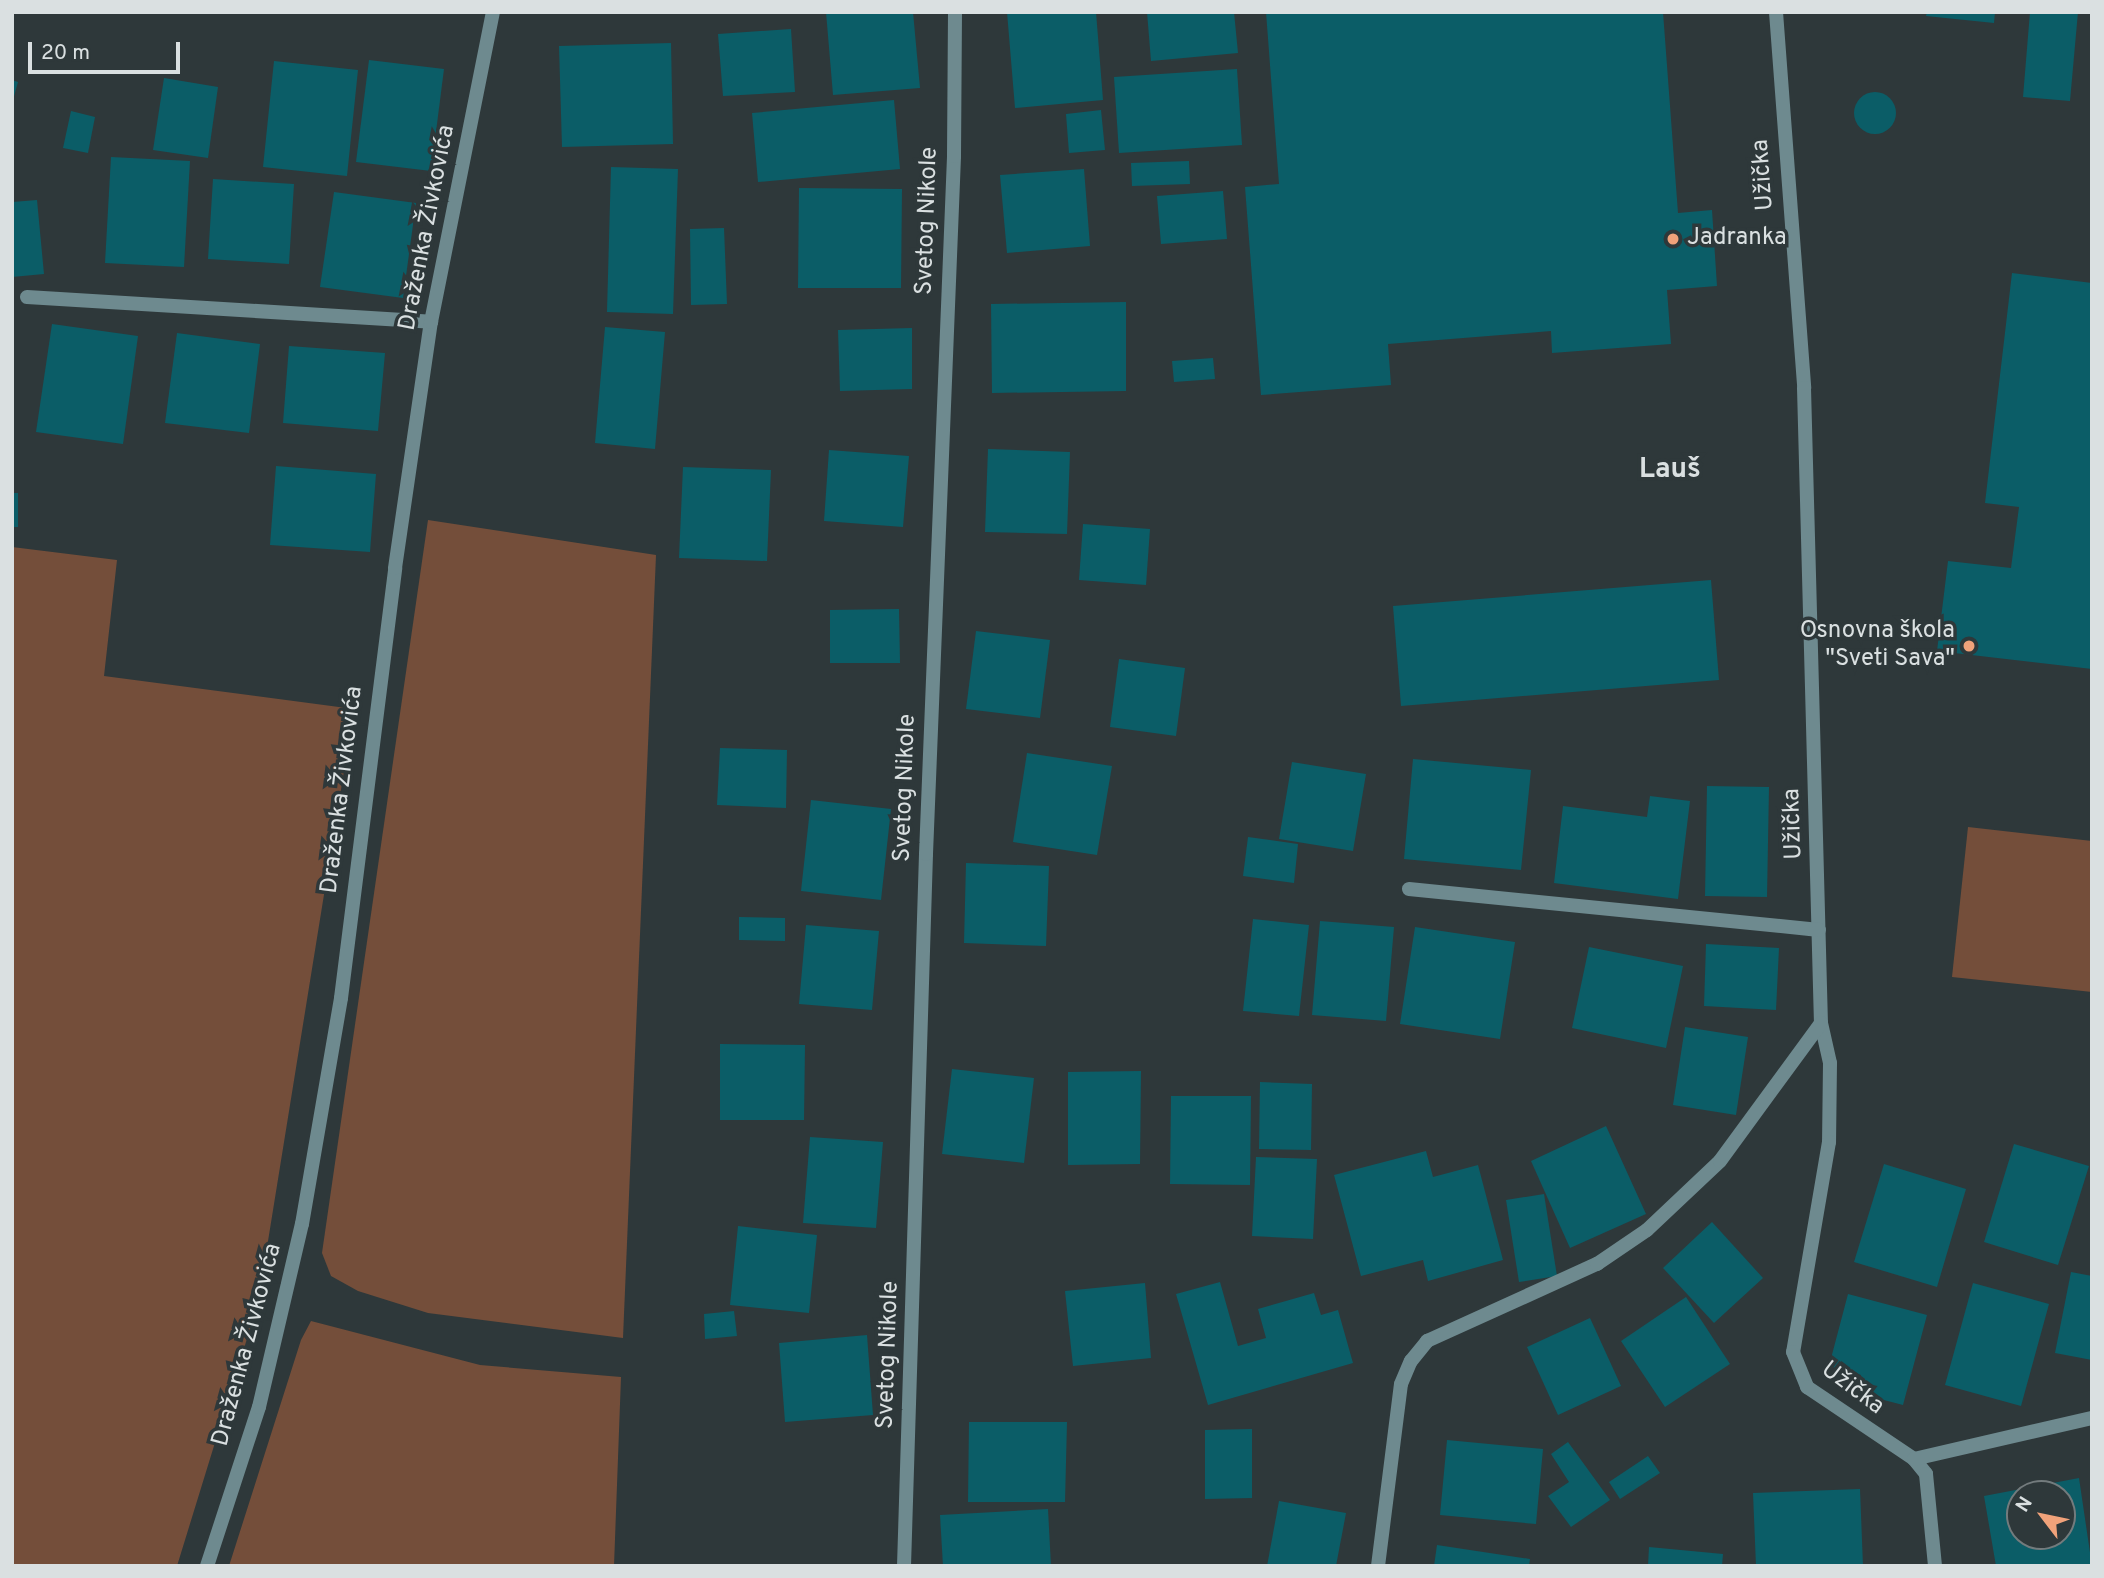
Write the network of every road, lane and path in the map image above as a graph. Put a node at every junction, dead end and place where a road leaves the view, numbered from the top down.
1 (493, 12) edge
2 (955, 12) edge
3 (1776, 12) edge
4 (27, 297) dead end
5 (431, 322) junction
6 (1409, 889) dead end
7 (1819, 930) junction
8 (1821, 1023) junction
9 (2092, 1418) edge
10 (1914, 1459) junction
11 (207, 1566) edge
12 (905, 1566) edge
13 (1378, 1566) edge
14 (1935, 1566) edge

1 - 5 street, Draženka Živkovića
2 - 12 street, Svetog Nikole
3 - 7 street, Užička
4 - 5 street
5 - 11 street, Draženka Živkovića
6 - 7 street
7 - 8 street, Užička
8 - 10 street, Užička
8 - 13 street
9 - 10 street
10 - 14 street

